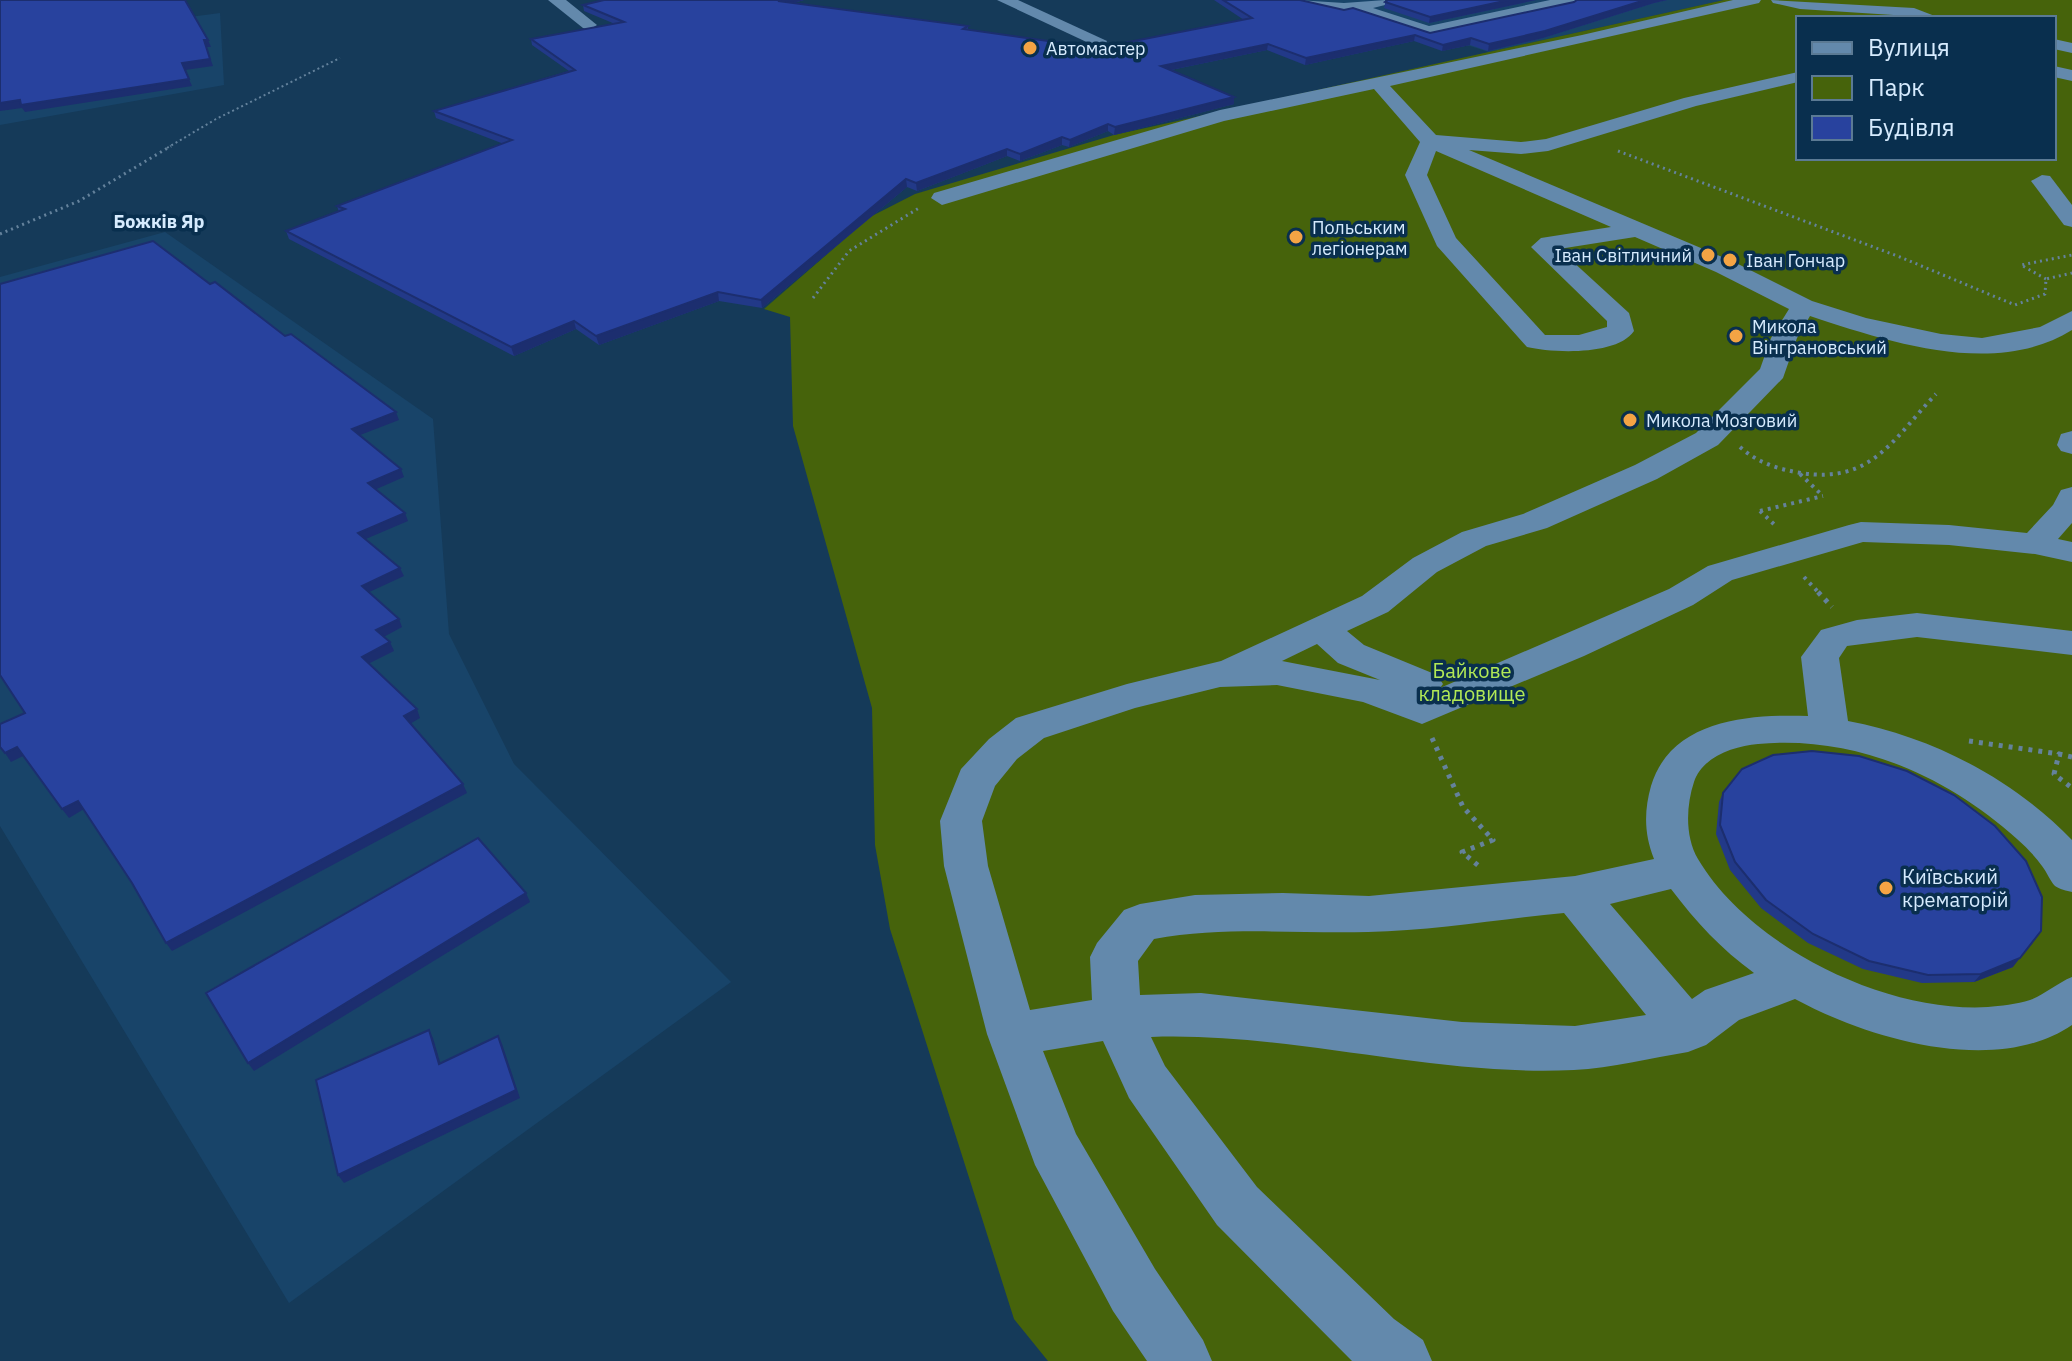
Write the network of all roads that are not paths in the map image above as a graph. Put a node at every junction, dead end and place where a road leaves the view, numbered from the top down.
1 (1005, 0) edge
2 (1305, 0) edge
3 (1390, 0) edge
4 (1572, 0) edge
5 (1753, 0) edge
6 (1779, 0) edge
7 (591, 3) edge
8 (1533, 3) edge
9 (562, 4) edge
10 (1828, 7) junction
11 (1354, 15) junction
12 (1799, 16) edge
13 (1922, 16) edge
14 (1796, 17) edge
15 (1786, 20) dead end
16 (589, 25) edge
17 (1099, 41) dead end
18 (1796, 77) edge
19 (1378, 83) junction
20 (1430, 141) junction
21 (2042, 181) dead end
22 (942, 198) road end
23 (2072, 220) edge
24 (1635, 230) junction
25 (1803, 306) junction
26 (2072, 319) edge
27 (2072, 497) edge
28 (2054, 548) edge
29 (1322, 629) junction
30 (2072, 643) edge
31 (1220, 674) junction
32 (1451, 697) junction
33 (1830, 730) junction
34 (1681, 870) junction
35 (2072, 875) edge
36 (1575, 894) junction
37 (1800, 977) junction
38 (2072, 998) edge
39 (1117, 1017) junction
40 (1688, 1030) junction
41 (1012, 1034) junction
42 (1182, 1361) edge
43 (1402, 1361) edge

1 - 17 street
2 - 11 street
3 - 11 street
4 - 8 street
5 - 19 street
6 - 10 street
7 - 9 street
8 - 11 street
9 - 16 street
10 - 12 street
10 - 13 street
14 - 15 street
18 - 20 street
19 - 20 street
19 - 22 street
20 - 24 street
20 - 24 street
21 - 23 street
24 - 25 street
25 - 26 street
25 - 29 street
27 - 28 street
28 - 32 street
29 - 31 street
29 - 32 street
30 - 33 street
31 - 32 street
31 - 41 street
33 - 34 street
33 - 35 street
34 - 36 street
34 - 37 street
36 - 39 street
36 - 40 street
37 - 38 street
37 - 40 street
39 - 40 street
39 - 41 street
39 - 43 street
41 - 42 street

